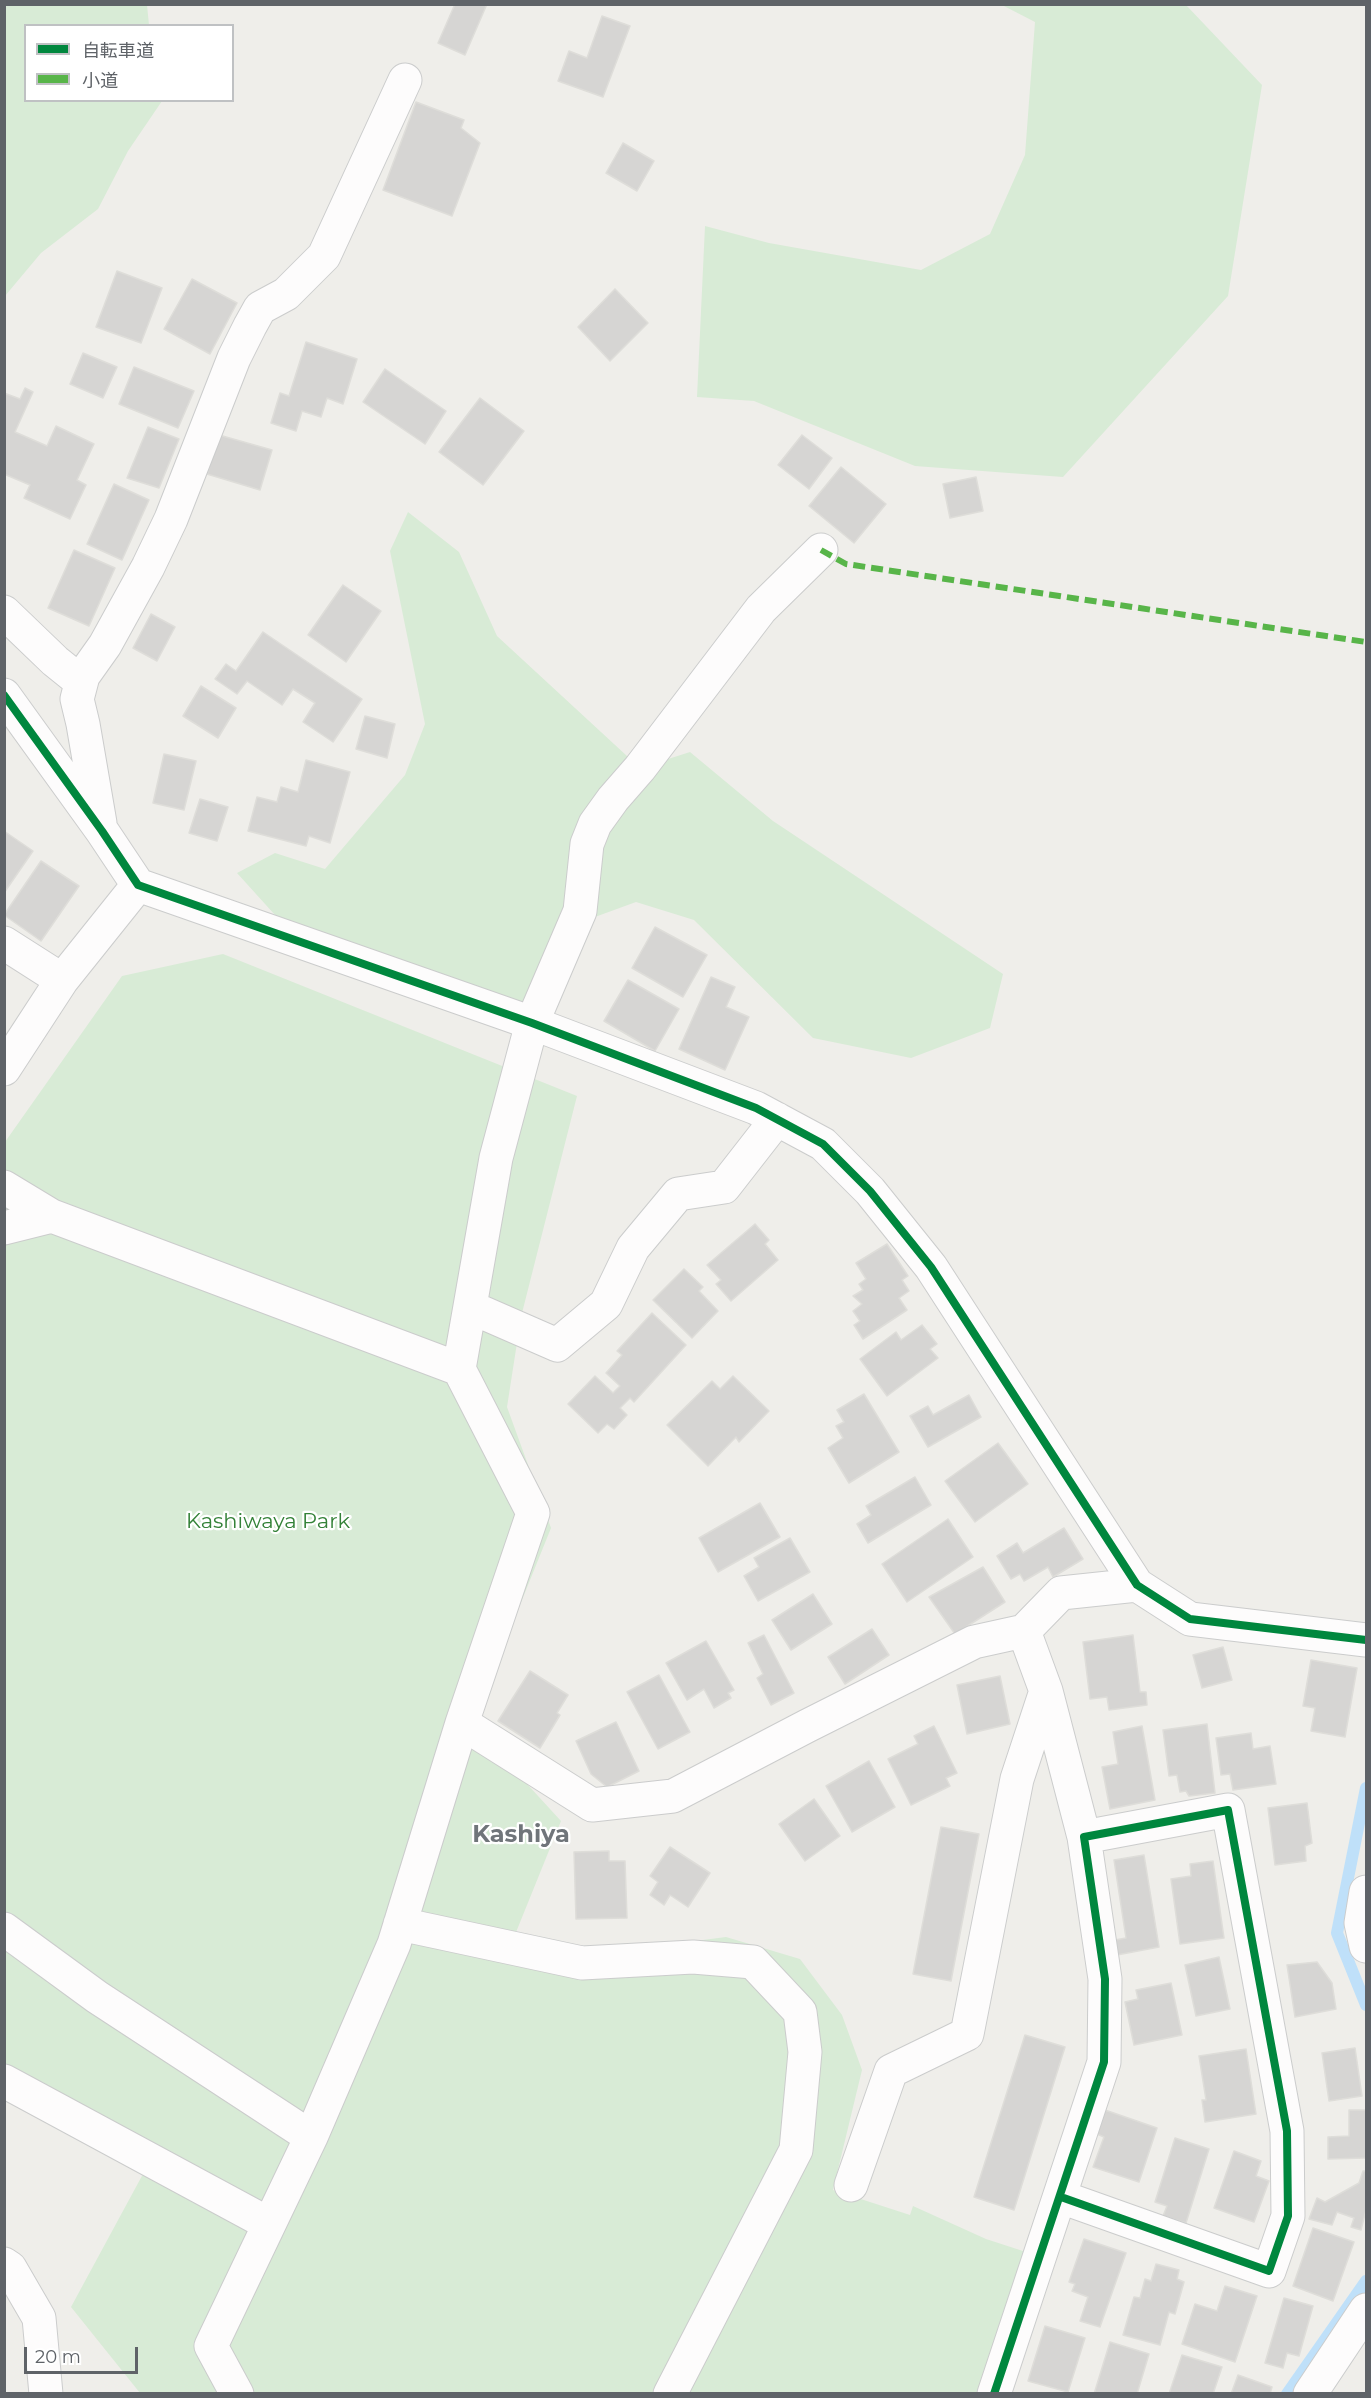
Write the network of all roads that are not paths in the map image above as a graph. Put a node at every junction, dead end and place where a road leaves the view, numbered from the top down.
1 (405, 80) dead end
2 (821, 550) dead end
3 (4, 612) edge
4 (81, 682) junction
5 (4, 695) edge
6 (102, 831) junction
7 (138, 885) junction
8 (4, 943) edge
9 (62, 980) junction
10 (532, 1023) junction
11 (4, 1069) edge
12 (777, 1119) junction
13 (4, 1187) edge
14 (52, 1216) junction
15 (4, 1228) edge
16 (470, 1307) junction
17 (459, 1369) junction
18 (1137, 1585) junction
19 (1024, 1631) junction
20 (1366, 1641) edge
21 (1046, 1691) junction
22 (462, 1723) junction
23 (1084, 1837) junction
24 (1366, 1892) edge
25 (400, 1924) junction
26 (4, 1929) edge
27 (1366, 1946) edge
28 (4, 2081) edge
29 (311, 2137) junction
30 (851, 2185) dead end
31 (1061, 2197) junction
32 (269, 2224) junction
33 (4, 2264) edge
34 (1366, 2310) edge
35 (46, 2394) edge
36 (237, 2394) edge
37 (670, 2394) edge
38 (994, 2394) edge
39 (1310, 2394) edge

1 - 4 street
2 - 10 street
3 - 4 street
4 - 6 street
5 - 6 street
6 - 7 street
7 - 9 street
7 - 10 street
8 - 9 street
9 - 11 street
10 - 12 street
10 - 16 street
12 - 16 street
12 - 18 street
13 - 14 street
14 - 15 street
14 - 17 street
16 - 17 street
17 - 22 street
18 - 19 street
18 - 20 street
19 - 21 street
19 - 22 street
21 - 23 street
21 - 30 street
22 - 25 street
23 - 31 street
23 - 31 street
24 - 27 street
25 - 29 street
25 - 37 street
26 - 29 street
28 - 32 street
29 - 32 street
31 - 38 street
32 - 36 street
33 - 35 street
34 - 39 street

